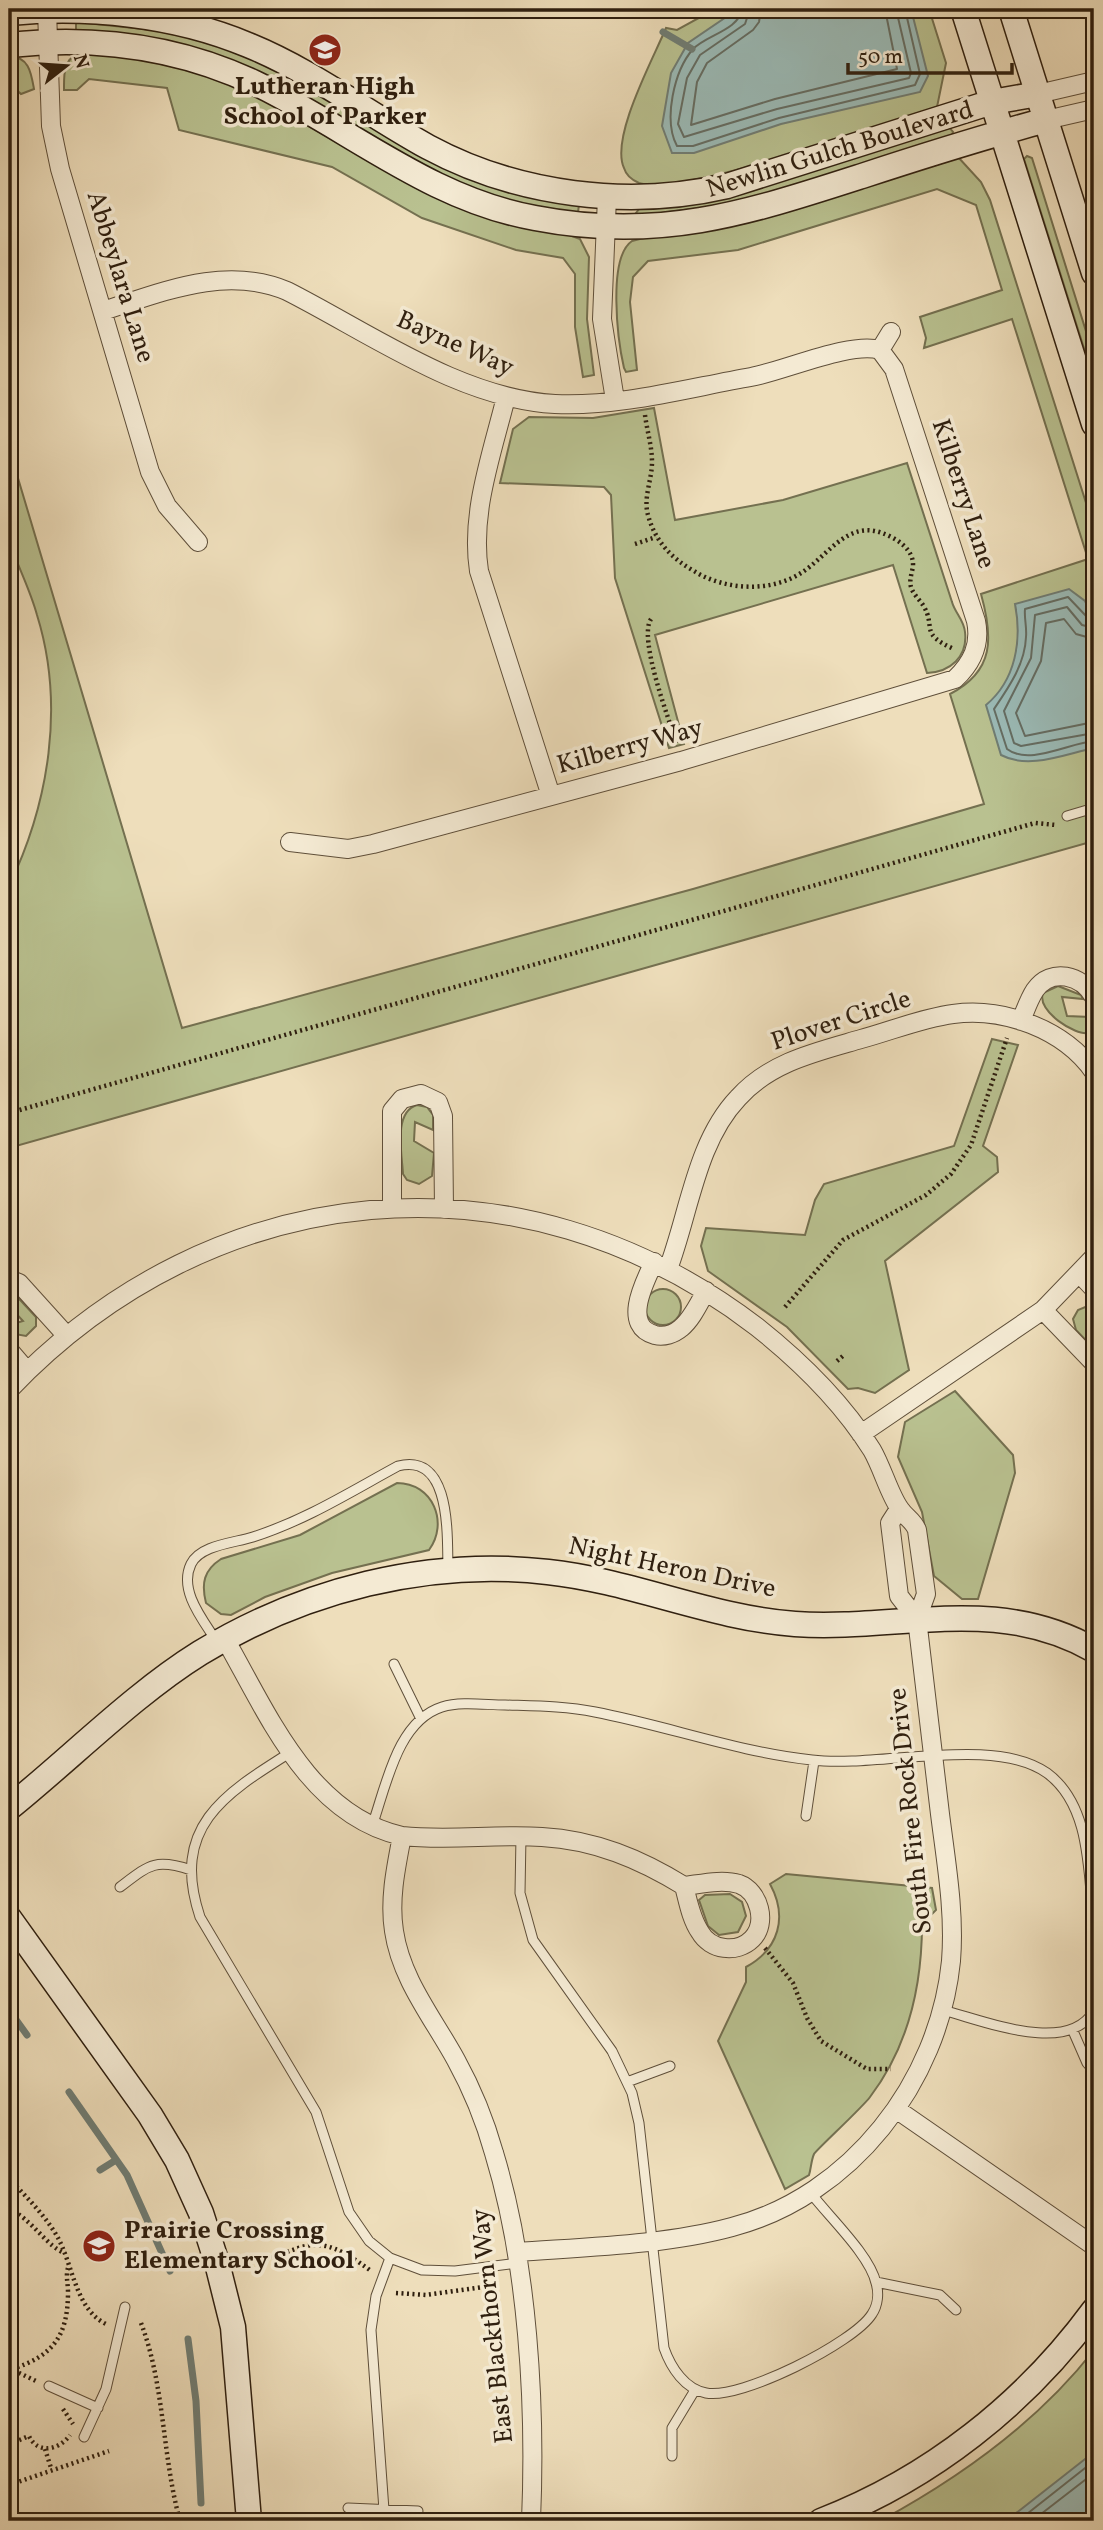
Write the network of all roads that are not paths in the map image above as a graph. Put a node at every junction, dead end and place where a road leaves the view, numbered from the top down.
1 (963, 9) edge
2 (1011, 9) edge
3 (47, 10) junction
4 (9, 13) edge
5 (47, 41) junction
6 (9, 45) edge
7 (1094, 81) edge
8 (1038, 93) junction
9 (992, 102) junction
10 (1094, 109) edge
11 (1046, 120) junction
12 (1002, 132) junction
13 (607, 197) junction
14 (605, 226) junction
15 (1094, 273) edge
16 (103, 312) junction
17 (891, 332) dead end
18 (880, 350) junction
19 (506, 397) junction
20 (615, 400) junction
21 (1094, 424) edge
22 (198, 542) dead end
23 (971, 660) joint
24 (551, 796) junction
25 (1094, 808) edge
26 (1067, 816) dead end
27 (290, 842) dead end
28 (1094, 997) edge
29 (1021, 1021) junction
30 (1093, 1065) edge
31 (392, 1209) junction
32 (444, 1209) junction
33 (1094, 1257) edge
34 (661, 1265) junction
35 (1080, 1274) junction
36 (9, 1279) edge
37 (1094, 1289) edge
38 (706, 1291) junction
39 (1042, 1310) junction
40 (66, 1335) junction
41 (9, 1350) edge
42 (1094, 1363) edge
43 (27, 1371) junction
44 (9, 1390) edge
45 (862, 1434) junction
46 (899, 1508) junction
47 (448, 1570) junction
48 (917, 1619) junction
49 (221, 1641) junction
50 (1094, 1650) edge
51 (394, 1664) dead end
52 (421, 1719) junction
53 (292, 1752) junction
54 (933, 1757) junction
55 (814, 1761) junction
56 (9, 1808) edge
57 (806, 1816) dead end
58 (372, 1826) junction
59 (402, 1836) junction
60 (521, 1836) junction
61 (191, 1870) junction
62 (684, 1886) junction
63 (120, 1887) dead end
64 (9, 1918) edge
65 (1094, 1925) edge
66 (942, 2010) junction
67 (1094, 2011) edge
68 (1073, 2031) junction
69 (670, 2066) dead end
70 (1094, 2071) edge
71 (627, 2081) junction
72 (896, 2109) junction
73 (810, 2192) junction
74 (651, 2240) junction
75 (1094, 2246) edge
76 (390, 2258) junction
77 (517, 2258) junction
78 (876, 2282) junction
79 (125, 2307) dead end
80 (1094, 2310) edge
81 (956, 2311) dead end
82 (49, 2386) road end
83 (695, 2390) junction
84 (98, 2407) junction
85 (84, 2437) dead end
86 (672, 2456) dead end
87 (348, 2508) dead end
88 (384, 2510) junction
89 (418, 2511) dead end
90 (249, 2521) edge
91 (531, 2521) edge
92 (821, 2521) edge

1 - 9 street
2 - 8 street
3 - 4 street, Newlin Gulch Boulevard
3 - 5 street, Abbeylara Lane
3 - 13 street, Newlin Gulch Boulevard
5 - 6 street, Newlin Gulch Boulevard
5 - 14 street, Newlin Gulch Boulevard
5 - 16 street, Abbeylara Lane
7 - 8 street, Newlin Gulch Boulevard
8 - 9 street, Newlin Gulch Boulevard
8 - 11 street
9 - 12 street
9 - 13 street, Newlin Gulch Boulevard
10 - 11 street, Newlin Gulch Boulevard
11 - 12 street, Newlin Gulch Boulevard
11 - 15 street
12 - 14 street, Newlin Gulch Boulevard
12 - 21 street
13 - 14 street
14 - 20 street
16 - 19 street, Bayne Way
16 - 22 street, Abbeylara Lane
17 - 18 street
18 - 20 street, Bayne Way
18 - 23 street, Kilberry Lane
19 - 20 street, Bayne Way
19 - 24 street
23 - 24 street, Kilberry Way
24 - 27 street, Kilberry Way
25 - 26 lane
28 - 29 street
29 - 30 street, Plover Circle
29 - 34 street, Plover Circle
31 - 32 street
31 - 32 street
31 - 40 street
32 - 34 street
33 - 35 street
34 - 38 street
34 - 38 street, Plover Circle
35 - 37 street
35 - 39 street
36 - 40 street
38 - 45 street
39 - 42 street
39 - 45 street
40 - 43 street
41 - 43 street
43 - 44 street
45 - 46 street
46 - 48 street
46 - 48 street
47 - 48 street, Night Heron Drive
47 - 49 street, Night Heron Drive
47 - 49 lane
48 - 50 street, Night Heron Drive
48 - 54 street, South Fire Rock Drive
49 - 53 street
49 - 56 street, Night Heron Drive
51 - 52 lane
52 - 55 lane
52 - 58 lane
53 - 58 street
53 - 61 lane
54 - 55 lane
54 - 65 lane
54 - 66 street, South Fire Rock Drive
55 - 57 lane
58 - 59 street
59 - 60 street
59 - 77 street, East Blackthorn Way
60 - 62 street
60 - 71 lane
61 - 63 lane
61 - 76 lane
62 - 62 street
64 - 90 street
66 - 68 lane
66 - 72 street, South Fire Rock Drive
67 - 68 lane
68 - 70 lane
69 - 71 lane
71 - 74 lane
72 - 73 street, South Fire Rock Drive
72 - 75 street
73 - 74 street, South Fire Rock Drive
73 - 78 lane
74 - 77 street, South Fire Rock Drive
74 - 83 lane
76 - 77 lane
76 - 88 lane
77 - 91 street, East Blackthorn Way
78 - 81 lane
78 - 83 lane
79 - 84 lane
80 - 92 street
82 - 84 lane
83 - 86 lane
84 - 85 lane
87 - 88 lane
88 - 89 lane

